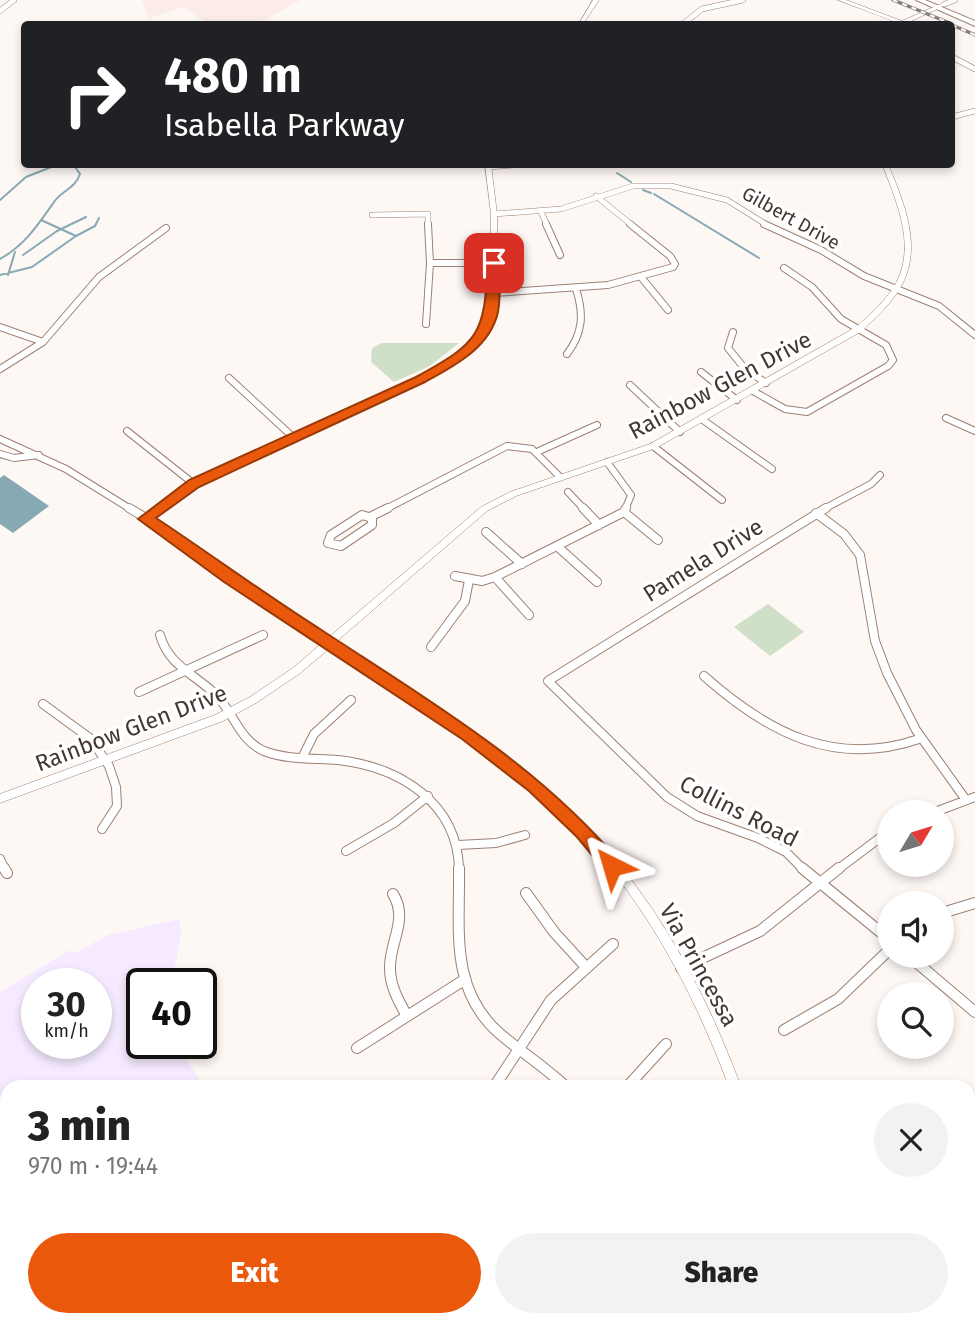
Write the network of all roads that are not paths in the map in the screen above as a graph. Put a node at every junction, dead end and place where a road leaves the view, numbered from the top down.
1 (14, 0) edge
2 (596, 0) edge
3 (743, 0) edge
4 (841, 0) edge
5 (919, 0) edge
6 (955, 0) edge
7 (939, 4) edge
8 (0, 11) edge
9 (975, 18) edge
10 (583, 21) edge
11 (686, 21) edge
12 (894, 21) edge
13 (907, 21) edge
14 (975, 24) edge
15 (955, 59) edge
16 (975, 69) edge
17 (975, 111) edge
18 (955, 116) edge
19 (489, 168) edge
20 (887, 168) edge
21 (596, 196) junction
22 (541, 212) junction
23 (494, 214) junction
24 (373, 215) dead end
25 (166, 228) dead end
26 (560, 255) dead end
27 (430, 263) junction
28 (494, 263) junction
29 (784, 268) dead end
30 (641, 278) junction
31 (896, 288) junction
32 (576, 289) junction
33 (494, 293) junction
34 (668, 310) dead end
35 (426, 324) dead end
36 (0, 327) edge
37 (859, 330) junction
38 (733, 332) dead end
39 (975, 335) edge
40 (43, 342) junction
41 (567, 354) dead end
42 (0, 369) edge
43 (701, 372) dead end
44 (229, 378) dead end
45 (766, 383) junction
46 (630, 385) dead end
47 (753, 391) junction
48 (737, 400) junction
49 (946, 418) dead end
50 (703, 420) junction
51 (597, 425) dead end
52 (127, 431) dead end
53 (975, 431) edge
54 (680, 432) junction
55 (294, 438) junction
56 (0, 439) edge
57 (653, 446) junction
58 (539, 452) junction
59 (0, 454) edge
60 (39, 455) junction
61 (607, 462) junction
62 (772, 469) dead end
63 (880, 475) dead end
64 (560, 477) junction
65 (194, 484) junction
66 (568, 492) dead end
67 (722, 500) dead end
68 (624, 512) junction
69 (816, 513) junction
70 (370, 517) junction
71 (146, 519) junction
72 (599, 525) junction
73 (486, 532) dead end
74 (658, 540) dead end
75 (558, 547) junction
76 (522, 564) junction
77 (455, 576) dead end
78 (495, 577) junction
79 (469, 580) junction
80 (597, 582) dead end
81 (529, 615) dead end
82 (160, 635) dead end
83 (263, 635) dead end
84 (327, 643) junction
85 (431, 647) dead end
86 (185, 672) junction
87 (705, 676) dead end
88 (548, 681) joint
89 (139, 692) dead end
90 (351, 700) dead end
91 (43, 704) dead end
92 (229, 713) junction
93 (919, 739) junction
94 (302, 758) junction
95 (106, 760) junction
96 (428, 796) junction
97 (970, 798) edge
98 (0, 799) edge
99 (102, 830) dead end
100 (525, 835) dead end
101 (877, 839) edge
102 (458, 845) junction
103 (346, 851) dead end
104 (0, 859) edge
105 (7, 873) dead end
106 (820, 885) junction
107 (526, 893) dead end
108 (393, 894) dead end
109 (975, 902) edge
110 (954, 909) edge
111 (877, 930) edge
112 (614, 944) dead end
113 (877, 962) edge
114 (585, 966) junction
115 (681, 968) junction
116 (923, 968) edge
117 (464, 981) junction
118 (975, 1012) edge
119 (407, 1016) junction
120 (784, 1030) dead end
121 (666, 1044) dead end
122 (519, 1047) junction
123 (357, 1048) dead end
124 (499, 1080) edge
125 (558, 1080) edge
126 (633, 1080) edge
127 (732, 1080) edge

1 - 8 street
2 - 10 street
3 - 11 street
4 - 12 street
5 - 7 main road
6 - 7 street
7 - 9 main road
7 - 13 street
7 - 14 main road
15 - 16 street
17 - 18 street
19 - 23 street
20 - 31 street, Rainbow Glen Drive
21 - 22 street, Gilbert Drive
21 - 30 street
21 - 31 street, Gilbert Drive
22 - 23 street, Gilbert Drive
22 - 26 street
23 - 28 street
24 - 27 street
25 - 40 street
27 - 28 street
27 - 35 street
28 - 33 street
29 - 37 street
30 - 32 street
30 - 34 street
31 - 37 street, Rainbow Glen Drive
31 - 39 street, Gilbert Drive
32 - 33 street
32 - 41 street
33 - 55 street
36 - 40 street
37 - 45 street, Rainbow Glen Drive
37 - 47 street
38 - 45 street
40 - 42 street
43 - 48 street
44 - 55 street
45 - 47 street, Rainbow Glen Drive
46 - 54 street
47 - 48 street, Rainbow Glen Drive
48 - 50 street, Rainbow Glen Drive
49 - 53 street
50 - 54 street, Rainbow Glen Drive
50 - 62 street
51 - 58 street
52 - 65 street
54 - 57 street, Rainbow Glen Drive
55 - 65 street
56 - 60 street, Via Princessa
57 - 61 street, Rainbow Glen Drive
57 - 67 street
58 - 64 street
58 - 70 street
59 - 60 street
60 - 71 street, Via Princessa
61 - 64 street, Rainbow Glen Drive
61 - 68 street
63 - 69 street, Pamela Drive
64 - 84 street, Rainbow Glen Drive
65 - 71 street
66 - 72 street
68 - 72 street
68 - 74 street
69 - 88 street, Pamela Drive
69 - 93 street
70 - 70 street
71 - 84 street, Via Princessa
72 - 75 street
73 - 76 street
75 - 76 street
75 - 80 street
76 - 78 street
77 - 79 street
78 - 79 street
78 - 81 street
79 - 85 street
82 - 86 street
83 - 86 street
84 - 92 street, Rainbow Glen Drive
84 - 115 street, Via Princessa
86 - 89 street
86 - 92 street
87 - 93 street
88 - 106 street, Collins Road
90 - 94 street
91 - 95 street
92 - 94 street
92 - 95 street, Rainbow Glen Drive
93 - 97 street
94 - 96 street
95 - 98 street, Rainbow Glen Drive
95 - 99 street
96 - 102 street
96 - 103 street
100 - 102 street
101 - 106 street
102 - 117 street
104 - 105 street
106 - 111 street, Collins Road
106 - 115 street
107 - 114 street
108 - 119 street
109 - 110 street
112 - 114 street
113 - 120 street
114 - 122 street
115 - 127 street, Via Princessa
116 - 118 street
117 - 119 street
117 - 122 street
119 - 123 street
121 - 126 street
122 - 124 street
122 - 125 street

